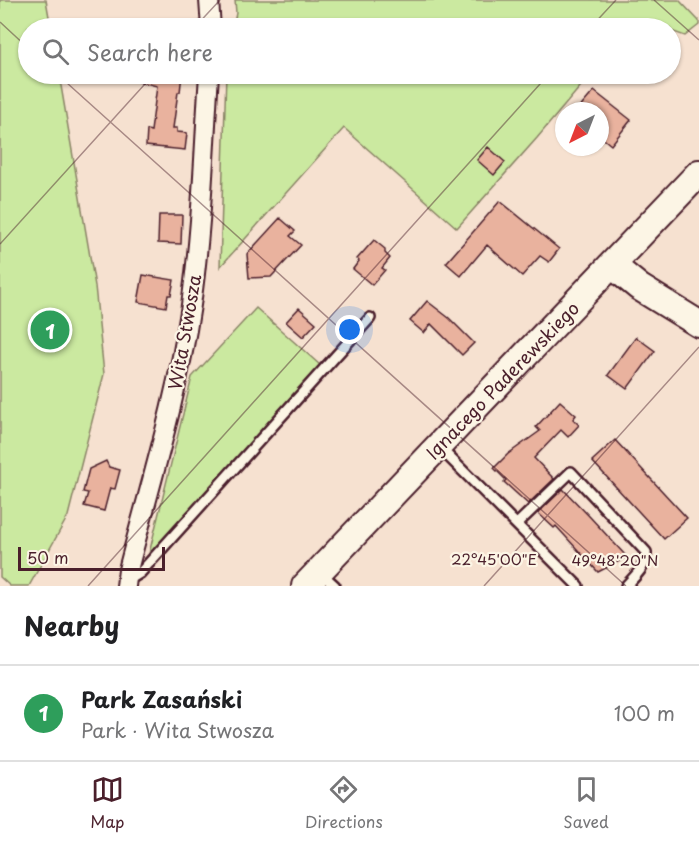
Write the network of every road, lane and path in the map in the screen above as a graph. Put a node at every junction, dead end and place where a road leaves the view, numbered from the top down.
1 (209, 0) edge
2 (210, 18) edge
3 (208, 84) edge
4 (699, 173) edge
5 (612, 265) junction
6 (370, 318) dead end
7 (699, 324) edge
8 (438, 447) junction
9 (517, 524) junction
10 (320, 581) edge
11 (127, 584) edge
12 (578, 586) edge
13 (626, 586) edge

1 - 2 street
3 - 11 street, Wita Stwosza
4 - 5 street, Ignacego Paderewskiego
5 - 7 street
5 - 8 street, Ignacego Paderewskiego
6 - 11 lane
8 - 9 lane
8 - 10 street, Ignacego Paderewskiego
9 - 12 lane
9 - 13 lane

